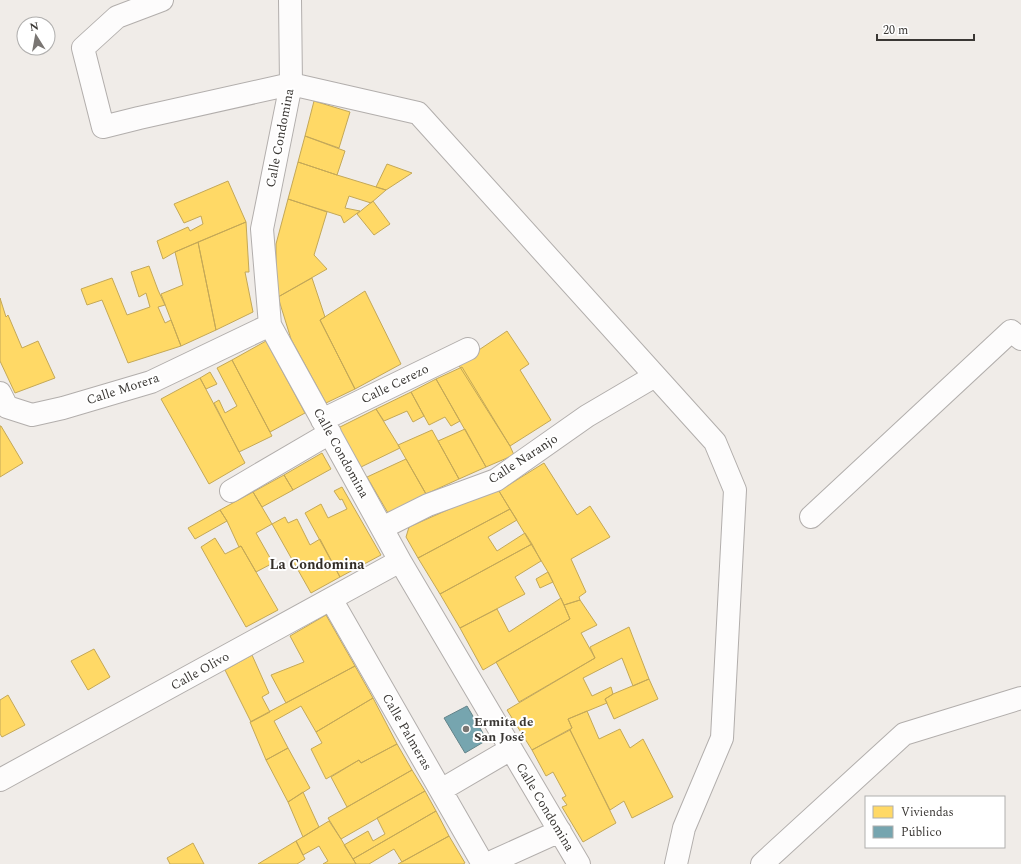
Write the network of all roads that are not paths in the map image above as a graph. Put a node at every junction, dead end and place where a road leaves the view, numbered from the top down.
1 (162, 0) edge
2 (290, 0) edge
3 (291, 84) junction
4 (270, 325) junction
5 (1021, 339) edge
6 (468, 348) dead end
7 (655, 376) junction
8 (0, 393) edge
9 (326, 427) junction
10 (231, 491) dead end
11 (811, 516) dead end
12 (382, 528) junction
13 (400, 561) junction
14 (331, 599) junction
15 (1021, 698) edge
16 (511, 749) junction
17 (0, 780) edge
18 (441, 790) junction
19 (560, 831) junction
20 (483, 864) edge
21 (487, 864) edge
22 (579, 864) edge
23 (676, 864) edge
24 (762, 864) edge

1 - 3 street
2 - 3 street, Calle Condomina
3 - 4 street, Calle Condomina
3 - 7 street
4 - 8 street, Calle Morera
4 - 9 street, Calle Condomina
5 - 11 street
6 - 9 street, Calle Cerezo
7 - 12 street, Calle Naranjo
7 - 23 street
9 - 10 street, Calle Cerezo
9 - 12 street, Calle Condomina
12 - 13 street, Calle Condomina
13 - 14 street, Calle Olivo
13 - 16 street, Calle Condomina
14 - 17 street, Calle Olivo
14 - 18 street, Calle Palmeras
15 - 24 street
16 - 18 street
16 - 19 street, Calle Condomina
18 - 20 street, Calle Palmeras
19 - 21 street
19 - 22 street, Calle Condomina

